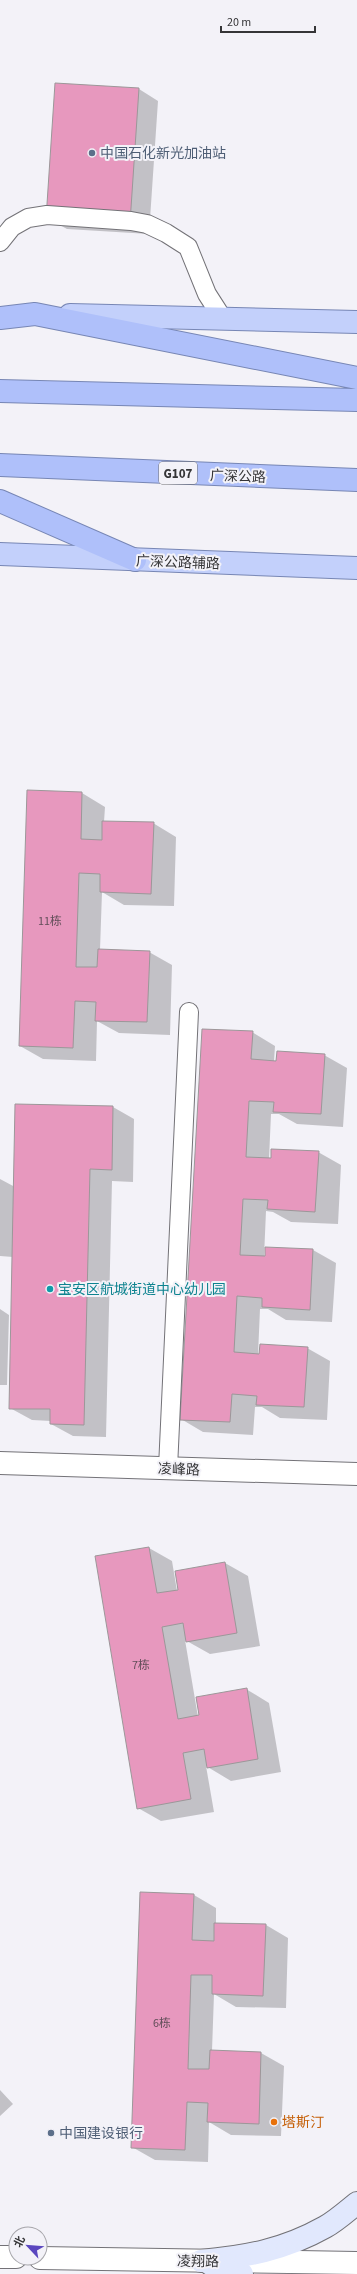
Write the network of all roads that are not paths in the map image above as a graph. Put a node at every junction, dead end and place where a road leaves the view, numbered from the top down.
1 (0, 242) edge
2 (0, 313) edge
3 (35, 314) junction
4 (0, 318) edge
5 (224, 319) junction
6 (357, 322) edge
7 (357, 378) edge
8 (0, 391) edge
9 (357, 400) edge
10 (0, 465) edge
11 (357, 480) edge
12 (0, 501) edge
13 (0, 554) edge
14 (135, 560) junction
15 (357, 568) edge
16 (189, 1012) dead end
17 (0, 1463) edge
18 (168, 1468) junction
19 (357, 1474) edge
20 (357, 2203) edge
21 (48, 2258) edge
22 (201, 2261) junction
23 (357, 2264) edge
24 (242, 2274) edge

1 - 5 lane
2 - 3 main road
3 - 4 highway
3 - 5 main road
3 - 7 highway
5 - 6 main road
8 - 9 highway
10 - 11 highway, 广深公路 / G107
12 - 14 highway
13 - 14 main road, 广深公路辅路
14 - 15 main road, 广深公路辅路
16 - 18 lane
17 - 18 street, 凌峰路
18 - 19 street, 凌峰路
20 - 22 main road
21 - 22 street, 凌翔路
22 - 23 street, 凌翔路
22 - 24 main road

